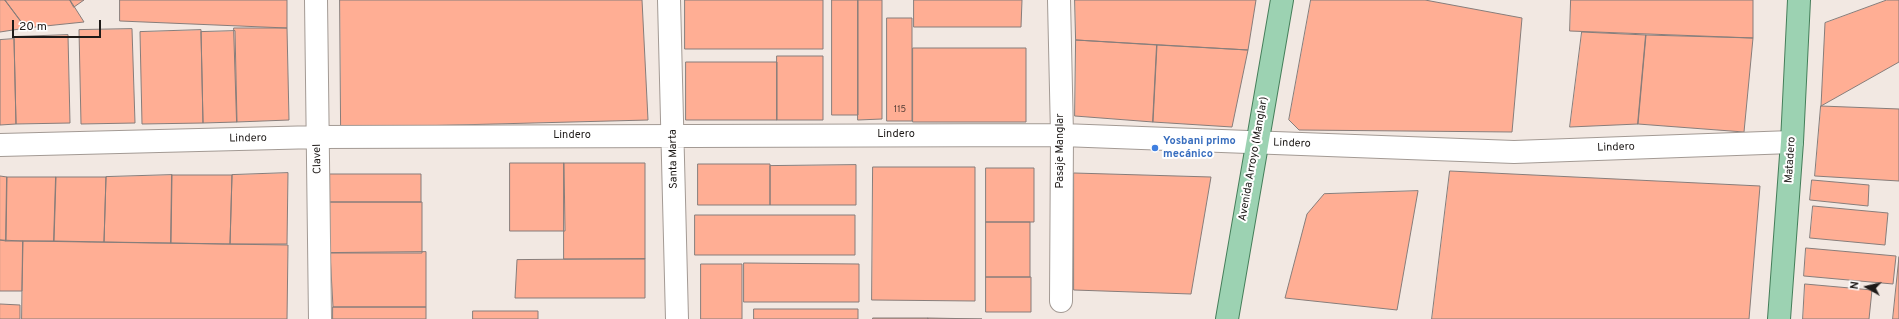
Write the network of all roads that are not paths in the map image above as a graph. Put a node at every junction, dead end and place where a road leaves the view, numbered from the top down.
1 (316, 0) edge
2 (669, 0) edge
3 (1058, 0) edge
4 (1282, 0) edge
5 (1799, 0) edge
6 (1062, 135) junction
7 (673, 136) junction
8 (318, 137) junction
9 (1792, 142) junction
10 (1257, 143) junction
11 (0, 145) edge
12 (1061, 301) dead end
13 (320, 319) edge
14 (677, 319) edge
15 (1227, 319) edge
16 (1779, 319) edge

1 - 8 street, Clavel
2 - 7 street, Santa Marta
3 - 6 street, Pasaje Manglar
4 - 10 main road, Avenida Arroyo (Manglar)
5 - 9 main road, Matadero
6 - 7 street, Lindero
6 - 10 street, Lindero
6 - 12 street, Pasaje Manglar
7 - 8 street, Lindero
7 - 14 street, Santa Marta
8 - 11 street, Lindero
8 - 13 street, Clavel
9 - 10 street, Lindero
9 - 16 main road, Matadero
10 - 15 main road, Avenida Arroyo (Manglar)

